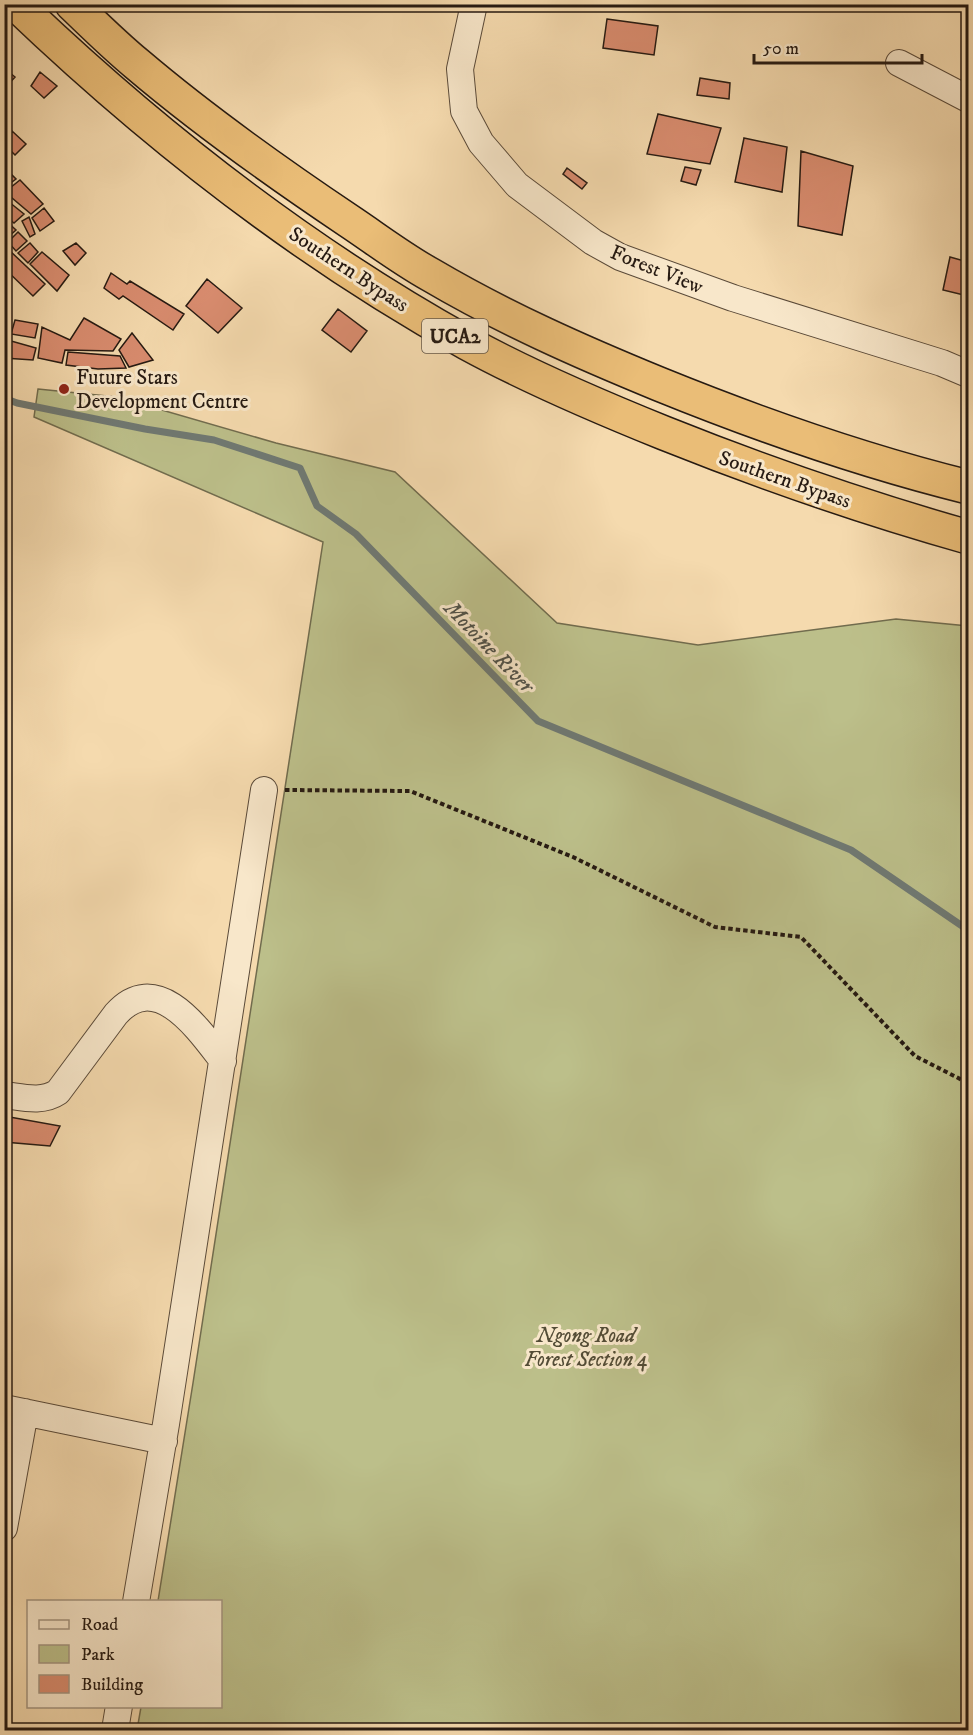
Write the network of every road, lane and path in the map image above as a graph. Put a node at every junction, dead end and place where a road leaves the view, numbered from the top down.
1 (16, 4) edge
2 (72, 4) edge
3 (474, 4) edge
4 (899, 63) dead end
5 (969, 99) edge
6 (969, 374) edge
7 (969, 487) edge
8 (969, 537) edge
9 (264, 790) joint
10 (222, 1061) junction
11 (969, 1083) edge
12 (4, 1095) edge
13 (15, 1410) edge
14 (164, 1441) junction
15 (4, 1528) edge
16 (136, 1600) edge
17 (119, 1708) edge
18 (115, 1731) edge

1 - 8 highway, Southern Bypass / UCA2
2 - 7 highway, Southern Bypass / UCA2
3 - 6 street, Forest View
4 - 5 street
9 - 10 street
9 - 11 path
10 - 12 street
10 - 14 street
13 - 14 street
13 - 15 street
14 - 16 street
17 - 18 street

